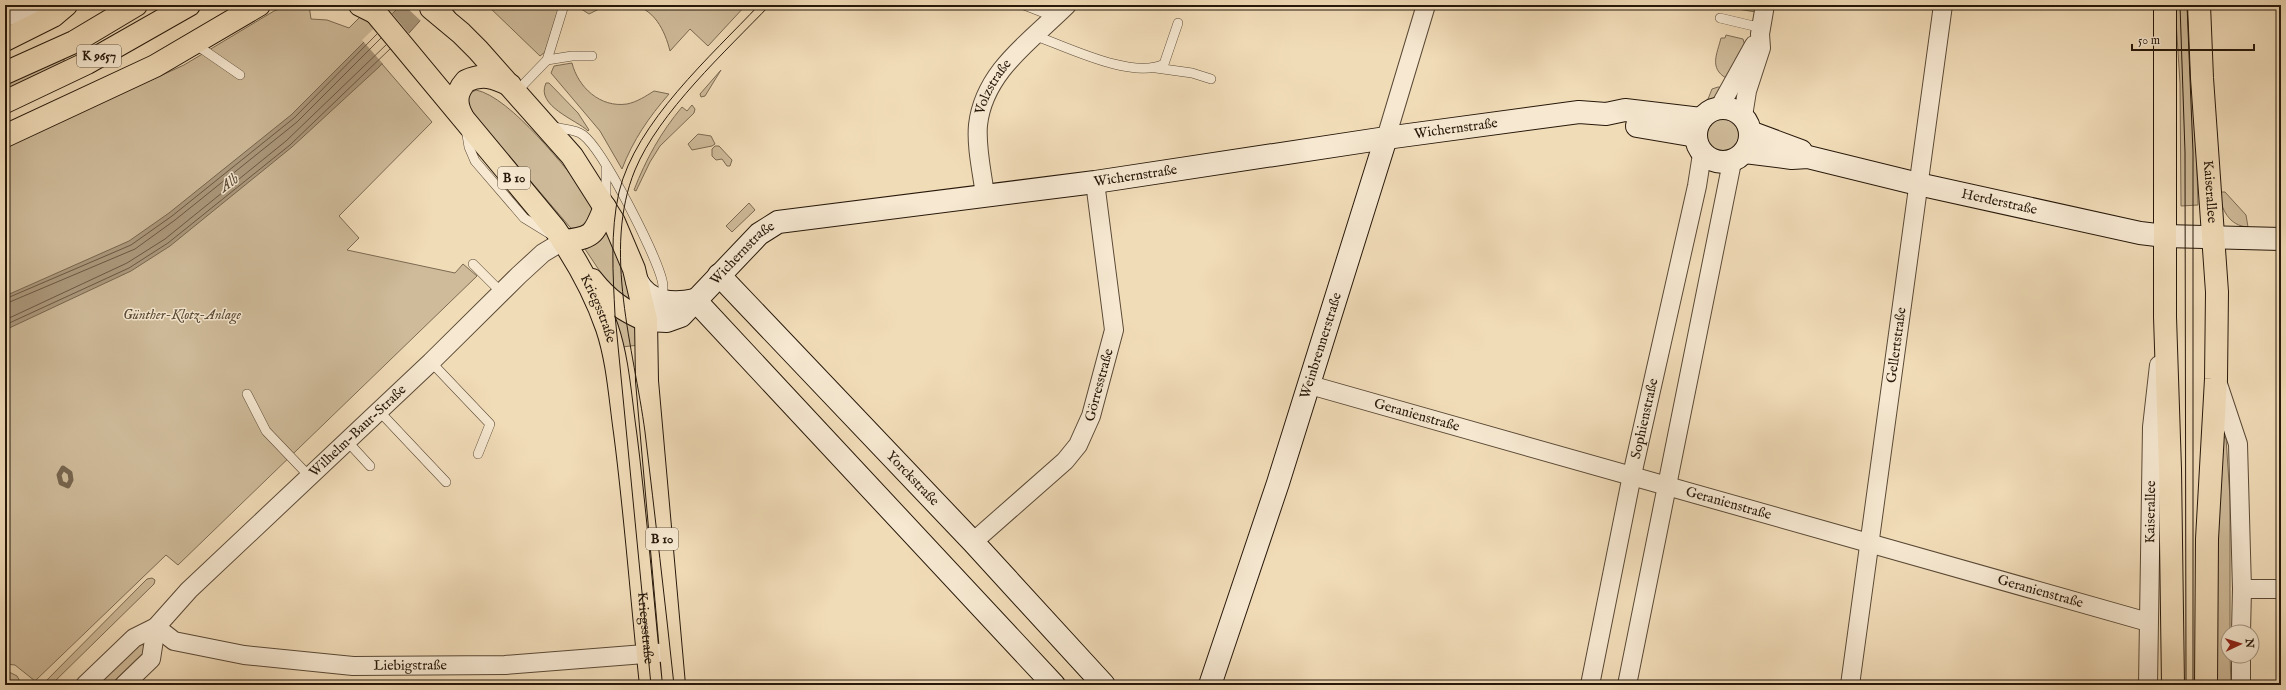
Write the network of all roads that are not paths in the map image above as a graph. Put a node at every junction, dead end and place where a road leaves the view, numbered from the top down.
1 (63, 5) edge
2 (66, 5) edge
3 (136, 5) edge
4 (190, 5) edge
5 (259, 5) edge
6 (427, 5) edge
7 (564, 5) edge
8 (1024, 5) edge
9 (1426, 5) edge
10 (1765, 5) edge
11 (1943, 5) edge
12 (2165, 5) edge
13 (2199, 5) edge
14 (368, 7) edge
15 (1061, 11) edge
16 (440, 12) edge
17 (5, 17) edge
18 (1720, 18) dead end
19 (1178, 23) dead end
20 (1761, 31) junction
21 (1036, 36) junction
22 (5, 40) edge
23 (195, 44) junction
24 (592, 56) dead end
25 (547, 60) junction
26 (1156, 68) junction
27 (5, 73) edge
28 (240, 75) dead end
29 (1211, 79) dead end
30 (513, 88) junction
31 (5, 102) edge
32 (462, 116) junction
33 (542, 120) junction
34 (1704, 129) junction
35 (5, 136) edge
36 (1386, 138) junction
37 (1742, 140) junction
38 (606, 166) junction
39 (1095, 182) junction
40 (1918, 184) junction
41 (985, 195) junction
42 (605, 207) junction
43 (2165, 236) junction
44 (2203, 237) junction
45 (2281, 239) edge
46 (563, 241) junction
47 (574, 259) junction
48 (473, 264) dead end
49 (719, 275) junction
50 (637, 281) junction
51 (501, 292) junction
52 (695, 300) junction
53 (661, 301) junction
54 (2165, 317) junction
55 (648, 327) junction
56 (431, 362) junction
57 (2216, 379) junction
58 (1310, 385) junction
59 (247, 394) dead end
60 (379, 411) junction
61 (347, 441) junction
62 (478, 454) dead end
63 (370, 466) dead end
64 (1632, 474) junction
65 (310, 477) junction
66 (446, 482) dead end
67 (1668, 487) junction
68 (973, 542) junction
69 (1871, 542) junction
70 (2242, 589) junction
71 (2281, 589) edge
72 (2148, 622) junction
73 (2241, 624) edge
74 (156, 627) junction
75 (670, 652) junction
76 (648, 654) junction
77 (2241, 664) edge
78 (85, 685) edge
79 (124, 685) edge
80 (651, 685) edge
81 (674, 685) edge
82 (1054, 685) edge
83 (1104, 685) edge
84 (1210, 685) edge
85 (1590, 685) edge
86 (1627, 685) edge
87 (1850, 685) edge
88 (2148, 685) edge
89 (2173, 685) edge
90 (2206, 685) edge
91 (2240, 685) edge

1 - 17 street
2 - 22 main road
3 - 27 main road, K 9657
4 - 31 main road, K 9657
5 - 23 main road
6 - 16 main road, Kriegsstraße / B 10
7 - 25 lane
8 - 15 lane
9 - 36 street, Weinbrennerstraße
10 - 20 street, Sophienstraße
11 - 40 street, Gellertstraße
12 - 43 main road, Kaiserallee
13 - 44 main road, Kaiserallee
14 - 32 main road, Kriegsstraße / B 10
15 - 21 street, Volzstraße
16 - 30 main road, Kriegsstraße / B 10
18 - 20 lane
19 - 26 lane
20 - 34 street, Sophienstraße
20 - 37 street, Sophienstraße
21 - 26 lane
21 - 41 street, Volzstraße
23 - 28 lane
23 - 35 main road
24 - 25 lane
25 - 30 lane
26 - 29 lane
30 - 32 main road
30 - 33 main road, Kriegsstraße / B 10
32 - 46 main road, Kriegsstraße / B 10
33 - 38 lane
33 - 42 main road, Kriegsstraße / B 10
34 - 36 street, Wichernstraße
34 - 37 street
34 - 37 street
34 - 64 street, Sophienstraße
36 - 39 street, Wichernstraße
36 - 58 street, Weinbrennerstraße
37 - 40 street, Herderstraße
37 - 67 street, Sophienstraße
38 - 42 lane
38 - 53 lane
39 - 41 street, Wichernstraße
39 - 68 street, Görresstraße
40 - 43 street, Herderstraße
40 - 69 street, Gellertstraße
41 - 49 street, Wichernstraße
42 - 46 main road
42 - 50 main road, Kriegsstraße / B 10
43 - 44 street, Herderstraße
43 - 54 main road, Kaiserallee
44 - 45 street, Herderstraße
44 - 57 main road, Kaiserallee
46 - 47 main road, Kriegsstraße / B 10
46 - 51 street, Wilhelm-Baur-Straße
47 - 55 main road
47 - 76 main road, Kriegsstraße / B 10
48 - 51 lane
49 - 52 street, Wichernstraße
49 - 68 street, Yorckstraße
50 - 53 street
50 - 55 main road, Kriegsstraße / B 10
51 - 56 street, Wilhelm-Baur-Straße
52 - 53 street
52 - 55 street, Wichernstraße
52 - 82 street
53 - 55 lane
54 - 72 street, Kaiserallee
54 - 89 main road, Kaiserallee
55 - 75 main road, Kriegsstraße / B 10
56 - 60 street, Wilhelm-Baur-Straße
56 - 62 lane
57 - 70 street, Kaiserallee
57 - 90 main road, Kaiserallee
58 - 64 street, Geranienstraße
58 - 84 street, Weinbrennerstraße
59 - 65 lane
60 - 61 street, Wilhelm-Baur-Straße
60 - 66 lane
61 - 63 lane
61 - 65 street, Wilhelm-Baur-Straße
64 - 67 street, Geranienstraße
64 - 85 street, Sophienstraße
65 - 74 street, Wilhelm-Baur-Straße
67 - 69 street, Geranienstraße
67 - 86 street, Sophienstraße
68 - 83 street, Yorckstraße
69 - 72 street, Geranienstraße
69 - 87 street, Gellertstraße
70 - 71 street
70 - 73 street, Kaiserallee
72 - 88 street, Kaiserallee
74 - 76 street, Liebigstraße
74 - 78 street, Wilhelm-Baur-Straße
74 - 79 street
75 - 76 street, Liebigstraße
75 - 81 main road, Kriegsstraße / B 10
76 - 80 main road, Kriegsstraße / B 10
77 - 91 street

